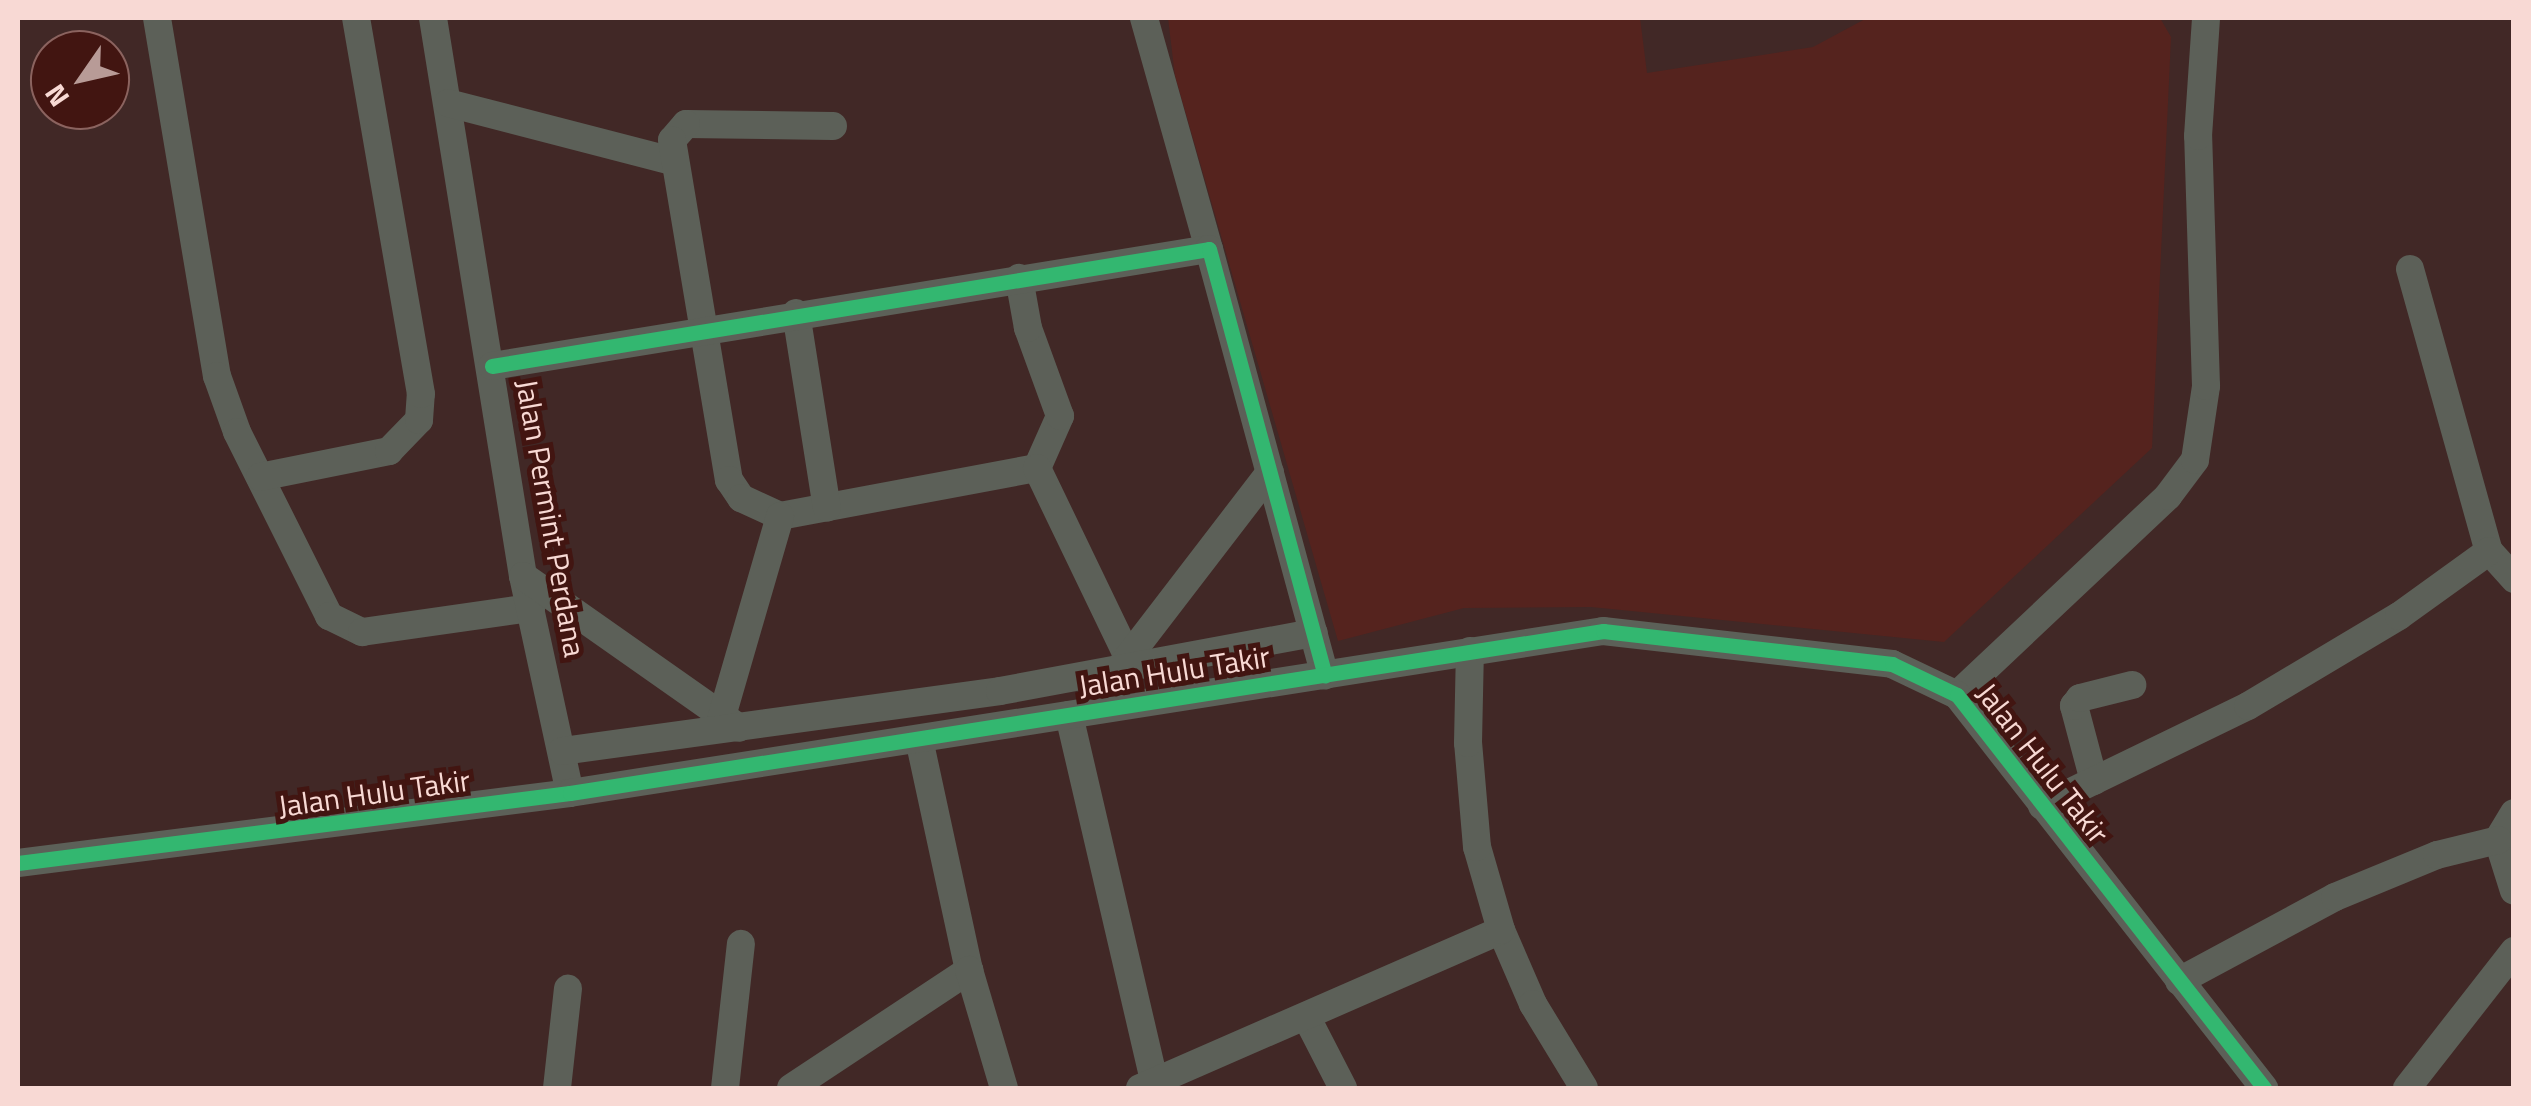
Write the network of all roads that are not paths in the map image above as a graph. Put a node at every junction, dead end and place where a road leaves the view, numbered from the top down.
1 (157, 18) edge
2 (356, 18) edge
3 (432, 18) edge
4 (1144, 18) edge
5 (2206, 18) edge
6 (448, 103) junction
7 (833, 126) dead end
8 (672, 161) junction
9 (1209, 249) junction
10 (2410, 269) dead end
11 (1019, 278) junction
12 (796, 313) junction
13 (707, 327) junction
14 (492, 366) junction
15 (1037, 468) junction
16 (1270, 472) junction
17 (260, 477) junction
18 (827, 508) junction
19 (780, 516) junction
20 (2490, 551) junction
21 (524, 576) junction
22 (2514, 578) edge
23 (531, 608) junction
24 (1314, 632) junction
25 (1470, 651) junction
26 (1124, 663) junction
27 (1324, 674) junction
28 (2132, 685) dead end
29 (1957, 695) junction
30 (1069, 715) junction
31 (730, 722) junction
32 (919, 739) junction
33 (562, 751) junction
34 (2094, 781) junction
35 (570, 793) junction
36 (2042, 806) junction
37 (2514, 812) edge
38 (2498, 840) junction
39 (18, 863) edge
40 (2514, 891) edge
41 (1502, 930) junction
42 (741, 944) dead end
43 (2514, 951) edge
44 (969, 970) junction
45 (2180, 981) junction
46 (568, 989) dead end
47 (1307, 1018) junction
48 (1147, 1084) edge
49 (557, 1088) edge
50 (725, 1088) edge
51 (791, 1088) edge
52 (1004, 1088) edge
53 (1344, 1088) edge
54 (1584, 1088) edge
55 (2264, 1088) edge
56 (2406, 1088) edge

1 - 17 street
2 - 17 street
3 - 6 street, Jalan Permint Perdana
4 - 9 street
5 - 29 street
6 - 8 street
6 - 14 street, Jalan Permint Perdana
7 - 8 street
8 - 13 street
9 - 11 street
9 - 16 street
10 - 20 street
11 - 12 street
11 - 15 street
12 - 13 street
12 - 18 street
13 - 14 street
13 - 19 street
14 - 21 street, Jalan Permint Perdana
15 - 18 street
15 - 26 street
16 - 24 street
16 - 26 street
17 - 23 street
18 - 19 street
19 - 31 street
20 - 22 street
20 - 34 street
21 - 23 street, Jalan Permint Perdana
21 - 31 street
23 - 33 street, Jalan Permint Perdana
24 - 26 street
24 - 27 street
25 - 27 street, Jalan Hulu Takir
25 - 29 street, Jalan Hulu Takir
25 - 41 street
26 - 31 street
27 - 30 street, Jalan Hulu Takir
28 - 34 street
29 - 36 street, Jalan Hulu Takir
30 - 32 street, Jalan Hulu Takir
30 - 48 street
31 - 33 street
32 - 35 street, Jalan Hulu Takir
32 - 44 street
33 - 35 street, Jalan Permint Perdana
34 - 36 street
35 - 39 street, Jalan Hulu Takir
36 - 45 street, Jalan Hulu Takir
37 - 38 street
38 - 40 street
38 - 45 street
41 - 47 street
41 - 54 street
42 - 50 street
43 - 56 street
44 - 51 street
44 - 52 street
45 - 55 street, Jalan Hulu Takir
46 - 49 street
47 - 48 street
47 - 53 street

